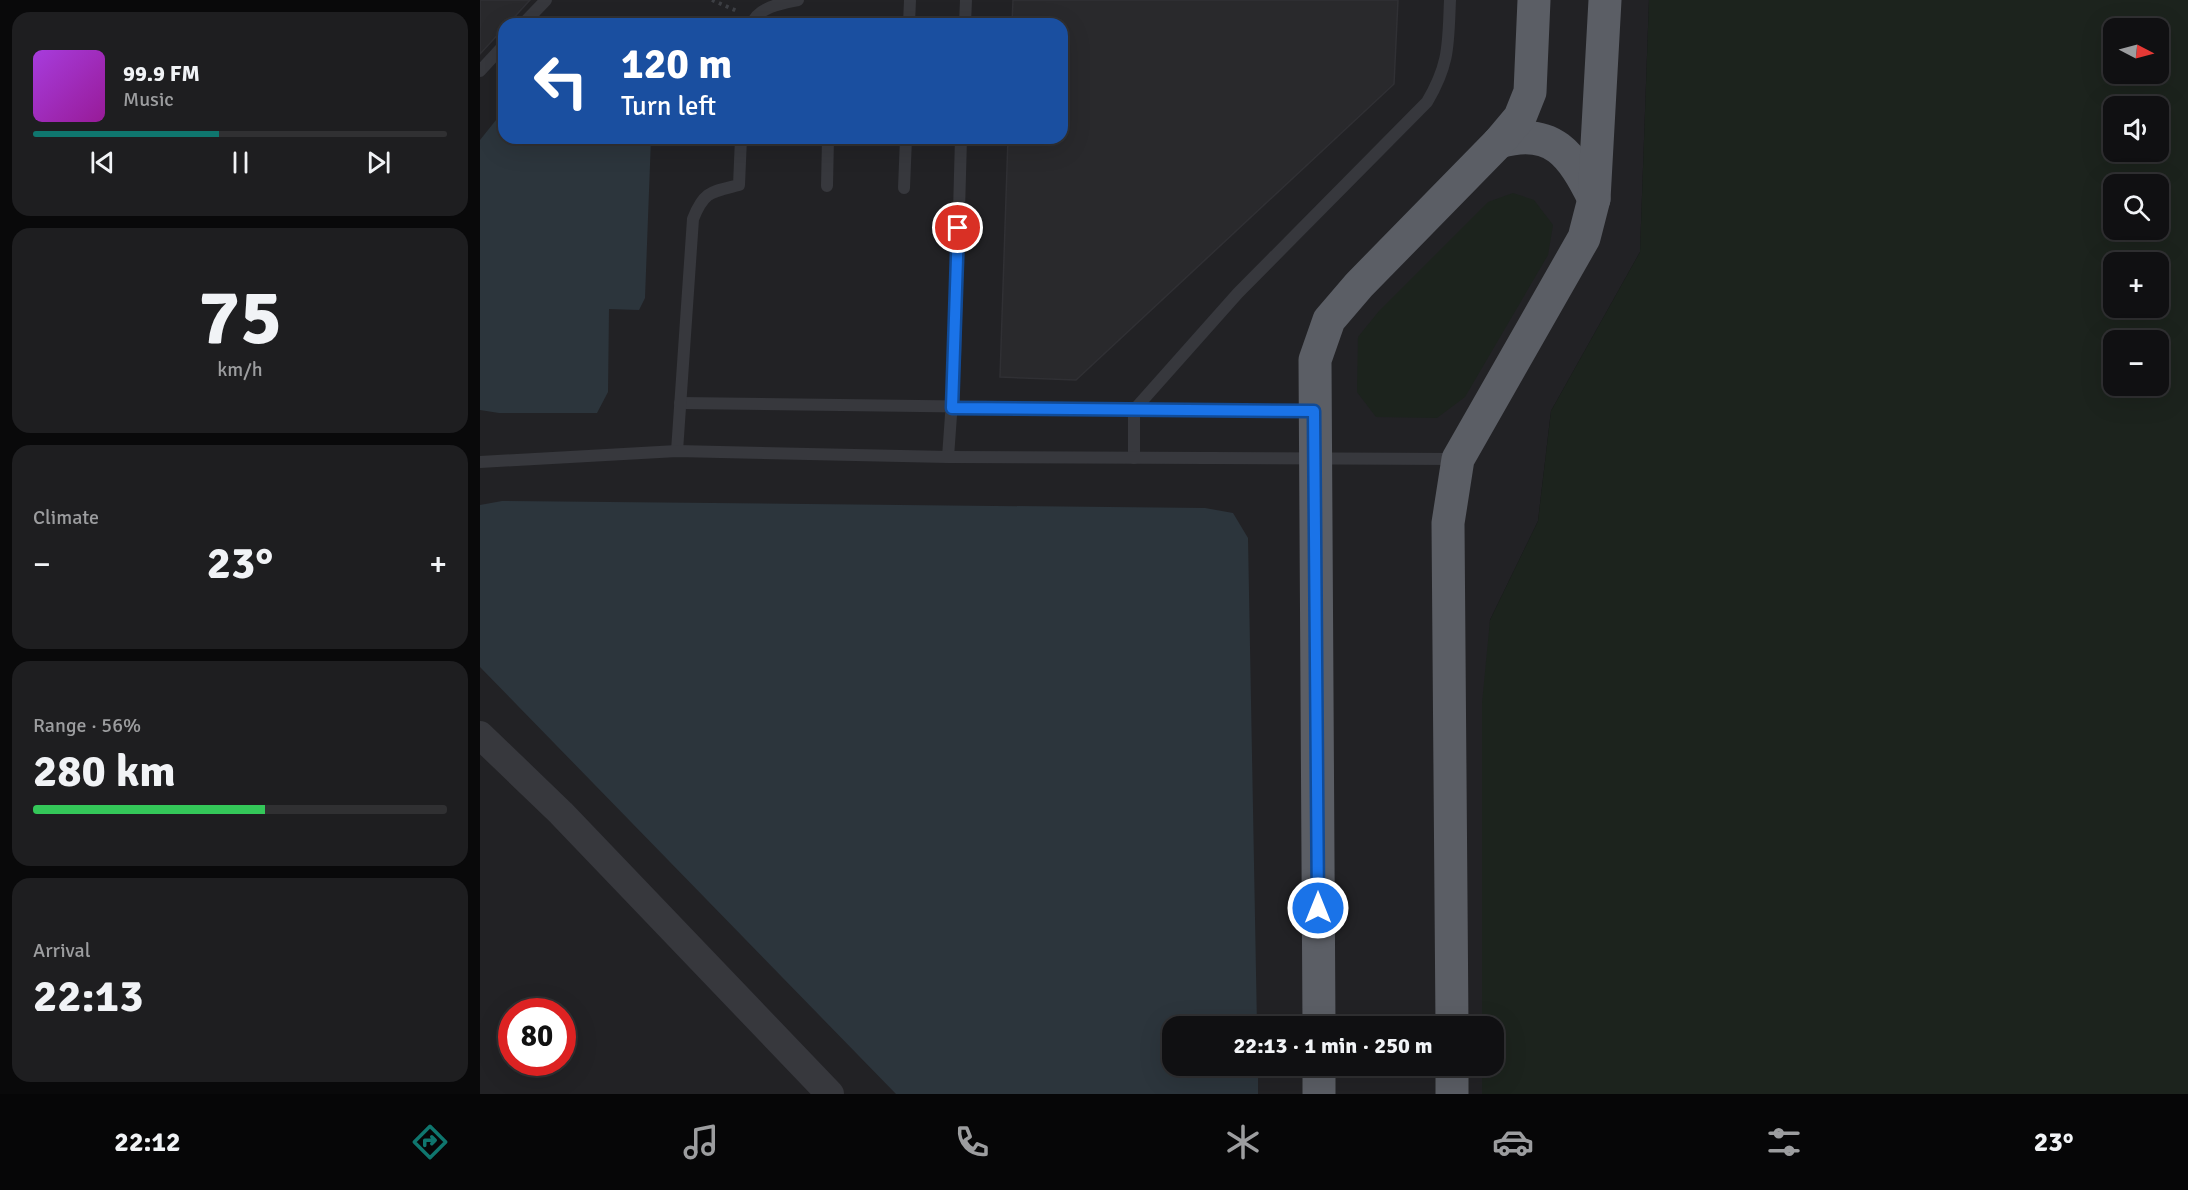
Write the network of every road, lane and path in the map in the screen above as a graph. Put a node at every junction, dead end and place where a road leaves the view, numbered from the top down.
1 (546, 0) edge
2 (712, 0) edge
3 (798, 0) edge
4 (910, 0) edge
5 (966, 0) edge
6 (1450, 0) edge
7 (1534, 0) edge
8 (1605, 0) edge
9 (530, 18) edge
10 (746, 18) edge
11 (758, 18) edge
12 (909, 18) edge
13 (965, 18) edge
14 (498, 52) edge
15 (480, 71) edge
16 (1499, 142) junction
17 (741, 144) edge
18 (828, 144) edge
19 (906, 144) edge
20 (961, 144) edge
21 (827, 186) dead end
22 (904, 188) dead end
23 (1594, 199) junction
24 (680, 403) junction
25 (952, 408) junction
26 (1134, 410) junction
27 (1314, 411) junction
28 (677, 451) junction
29 (948, 457) junction
30 (1134, 458) junction
31 (1314, 458) junction
32 (1458, 459) junction
33 (481, 461) edge
34 (480, 735) edge
35 (1319, 1016) edge
36 (1452, 1016) edge
37 (1319, 1076) edge
38 (1452, 1076) edge
39 (830, 1094) edge
40 (1319, 1094) edge
41 (1452, 1094) edge

1 - 9 lane
2 - 10 path
3 - 11 lane
4 - 12 lane
5 - 13 lane
6 - 26 lane
7 - 16 highway
8 - 23 highway
14 - 15 lane
16 - 23 highway
16 - 27 highway
17 - 24 lane
18 - 21 lane
19 - 22 lane
20 - 25 lane
23 - 32 highway
24 - 25 lane
24 - 28 lane
25 - 26 lane
25 - 29 lane
26 - 27 lane
26 - 30 lane
27 - 31 highway
28 - 29 lane
28 - 33 lane
29 - 30 lane
30 - 31 lane
31 - 32 lane
31 - 35 highway
32 - 36 highway
34 - 39 street
37 - 40 highway
38 - 41 highway

